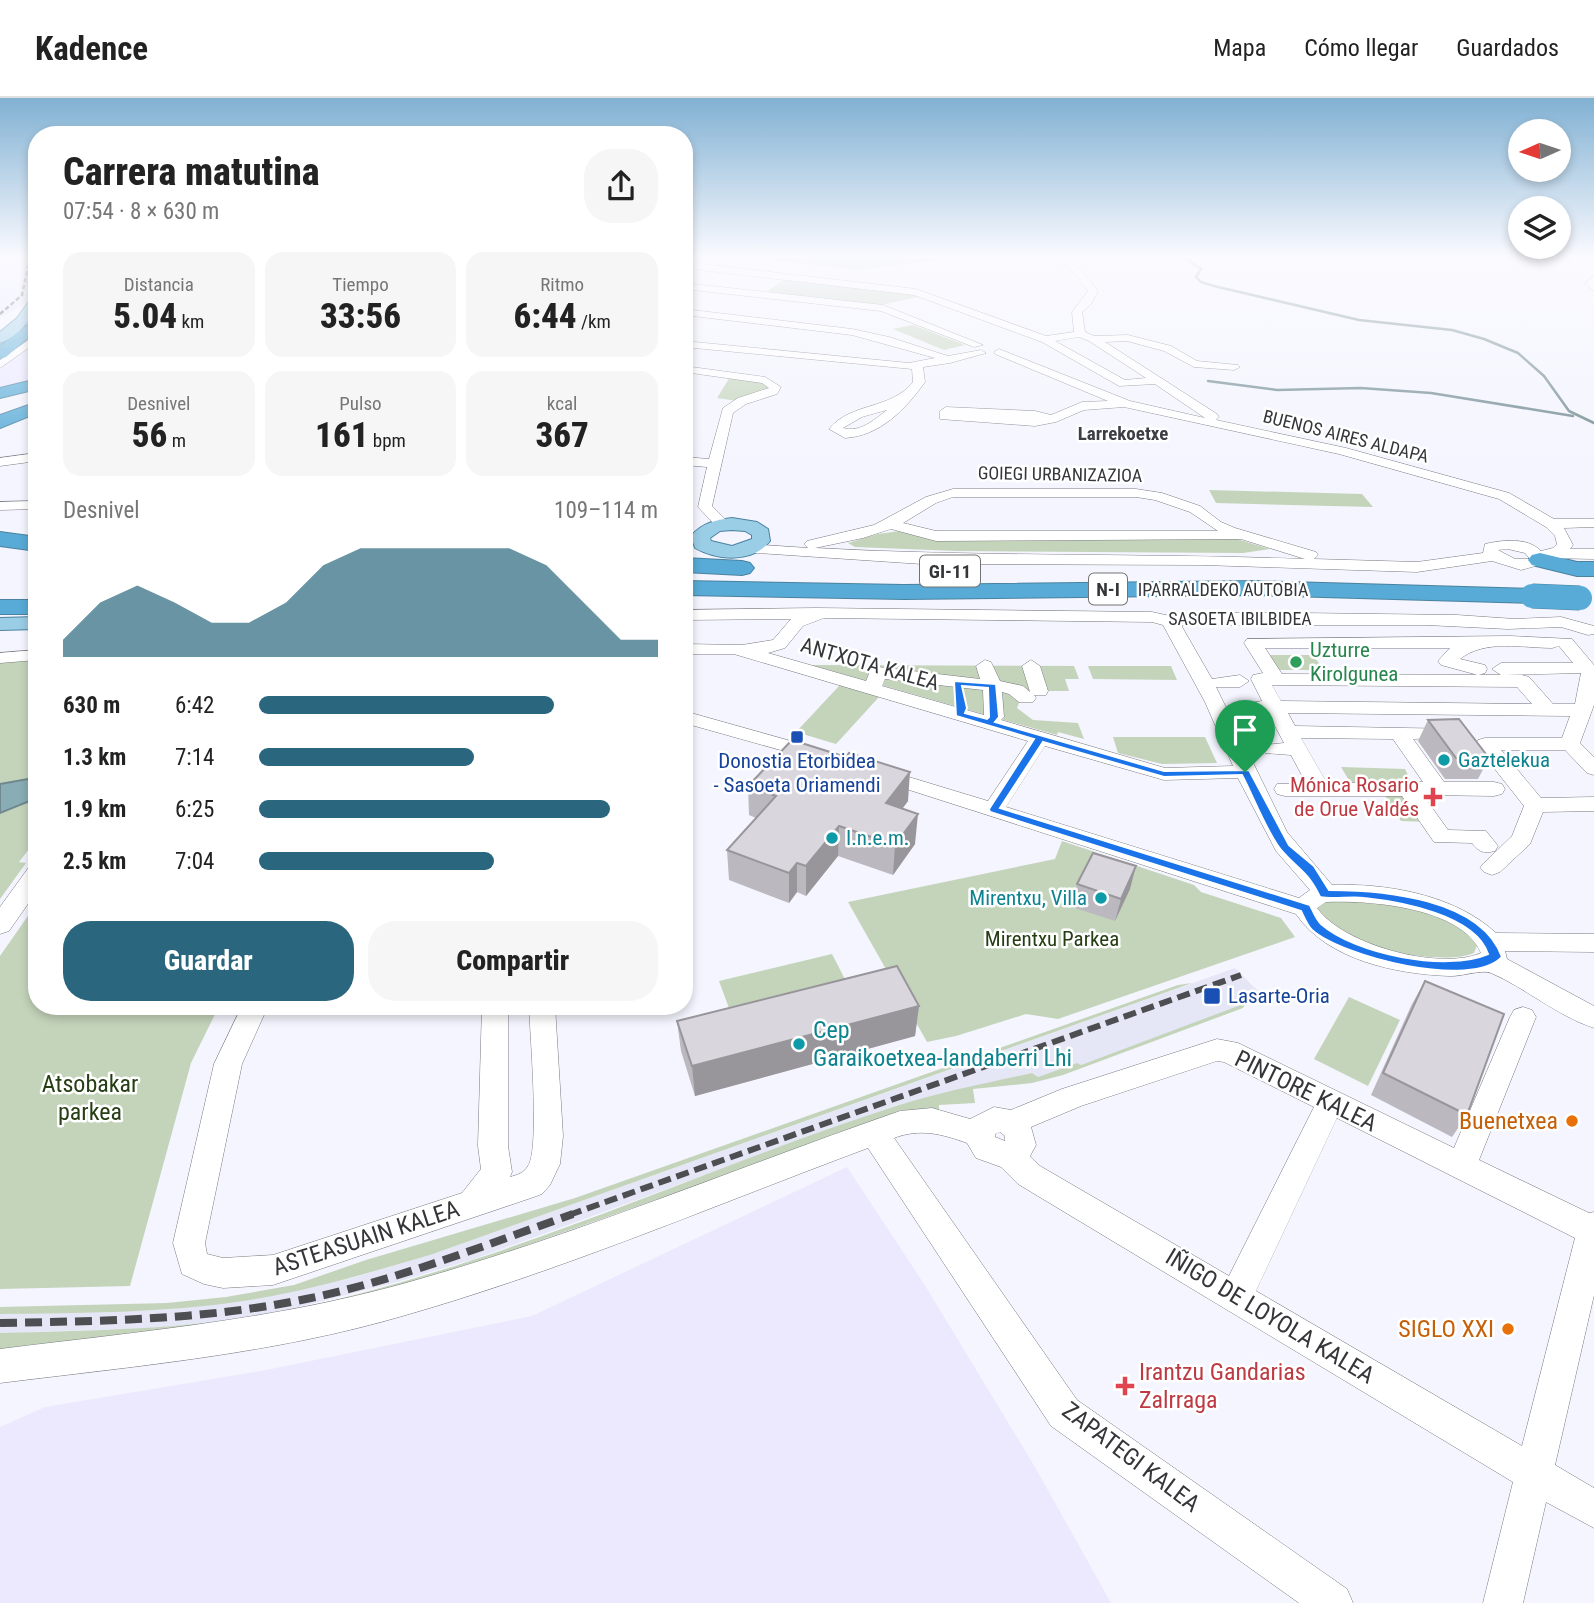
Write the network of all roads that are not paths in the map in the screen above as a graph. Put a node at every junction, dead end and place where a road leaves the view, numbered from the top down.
1 (25, 326) edge
2 (807, 326) edge
3 (926, 326) edge
4 (1010, 326) edge
5 (1077, 326) edge
6 (1080, 334) junction
7 (1045, 339) junction
8 (1093, 340) junction
9 (28, 342) edge
10 (693, 345) edge
11 (980, 349) junction
12 (3, 350) edge
13 (1000, 350) junction
14 (950, 360) junction
15 (916, 366) junction
16 (1234, 367) dead end
17 (693, 370) edge
18 (1155, 382) junction
19 (28, 386) edge
20 (0, 393) edge
21 (28, 399) edge
22 (903, 400) junction
23 (1126, 404) junction
24 (28, 408) edge
25 (0, 409) edge
26 (28, 409) edge
27 (872, 412) junction
28 (0, 416) edge
29 (887, 416) junction
30 (1052, 419) junction
31 (0, 422) edge
32 (1226, 427) junction
33 (28, 458) edge
34 (0, 462) edge
35 (693, 462) edge
36 (715, 463) junction
37 (28, 505) edge
38 (0, 506) edge
39 (1594, 523) edge
40 (889, 524) junction
41 (1551, 524) junction
42 (723, 525) junction
43 (1242, 535) junction
44 (0, 540) edge
45 (697, 543) edge
46 (28, 544) edge
47 (28, 545) edge
48 (0, 546) edge
49 (762, 546) junction
50 (827, 548) junction
51 (1594, 554) edge
52 (1493, 556) joint
53 (1293, 557) junction
54 (693, 560) edge
55 (693, 563) edge
56 (1536, 569) junction
57 (1594, 569) edge
58 (693, 575) edge
59 (1215, 575) junction
60 (0, 587) edge
61 (28, 588) edge
62 (693, 591) edge
63 (0, 600) edge
64 (28, 600) edge
65 (0, 607) edge
66 (28, 607) edge
67 (693, 615) edge
68 (841, 615) joint
69 (784, 620) junction
70 (1170, 621) junction
71 (0, 624) edge
72 (28, 624) edge
73 (1512, 624) joint
74 (1574, 624) edge
75 (1254, 626) dead end
76 (1308, 626) dead end
77 (1331, 626) dead end
78 (1264, 643) junction
79 (1319, 643) junction
80 (1489, 643) junction
81 (1393, 646) junction
82 (1345, 647) junction
83 (693, 649) edge
84 (735, 649) junction
85 (28, 656) edge
86 (0, 658) edge
87 (1447, 661) junction
88 (985, 666) dead end
89 (1031, 666) dead end
90 (1588, 671) edge
91 (877, 674) dead end
92 (955, 674) junction
93 (1477, 675) junction
94 (1276, 680) junction
95 (1369, 680) junction
96 (1417, 680) junction
97 (1240, 681) dead end
98 (1219, 682) dead end
99 (992, 686) junction
100 (1260, 707) junction
101 (1319, 708) junction
102 (1433, 708) junction
103 (1547, 709) junction
104 (1583, 710) junction
105 (960, 714) junction
106 (693, 720) edge
107 (989, 723) junction
108 (1335, 732) junction
109 (1399, 733) junction
110 (1040, 738) junction
111 (1298, 738) junction
112 (1570, 744) junction
113 (1272, 749) dead end
114 (1594, 769) edge
115 (1245, 772) junction
116 (1438, 788) junction
117 (1285, 789) dead end
118 (1408, 789) junction
119 (1494, 789) dead end
120 (1320, 790) junction
121 (1594, 804) edge
122 (1535, 805) junction
123 (994, 809) junction
124 (28, 886) edge
125 (1315, 901) junction
126 (0, 925) edge
127 (1594, 943) edge
128 (1490, 951) junction
129 (251, 1015) edge
130 (495, 1015) edge
131 (542, 1015) edge
132 (1522, 1017) dead end
133 (1594, 1018) edge
134 (1330, 1103) junction
135 (867, 1136) junction
136 (1010, 1139) junction
137 (545, 1164) junction
138 (1461, 1167) junction
139 (497, 1172) junction
140 (472, 1205) junction
141 (1593, 1228) edge
142 (1236, 1297) junction
143 (0, 1366) edge
144 (1535, 1474) junction
145 (1594, 1509) edge
146 (1333, 1603) edge
147 (1503, 1603) edge

1 - 12 highway
2 - 14 street
3 - 11 street
4 - 7 street
5 - 6 street
6 - 7 street
6 - 8 street
7 - 13 street
7 - 18 street
8 - 16 street
8 - 18 street
9 - 12 street
10 - 15 street
11 - 13 street
11 - 14 street
13 - 23 street, BUENOS AIRES ALDAPA
14 - 15 street
15 - 22 street
17 - 36 street
18 - 32 street
19 - 20 highway
21 - 25 highway
22 - 27 street
22 - 29 street
23 - 30 street, BUENOS AIRES ALDAPA
23 - 32 street, BUENOS AIRES ALDAPA
24 - 28 highway
26 - 31 highway
27 - 29 street
27 - 29 street
30 - 30 street
32 - 41 street, BUENOS AIRES ALDAPA
33 - 34 street
35 - 36 street
36 - 42 street
37 - 38 street
39 - 41 street
40 - 43 street
40 - 43 street, GOIEGI URBANIZAZIOA
40 - 50 street, GOIEGI URBANIZAZIOA
41 - 56 street
42 - 45 main road
42 - 49 main road
43 - 53 street, GOIEGI URBANIZAZIOA
44 - 46 highway
45 - 49 main road
45 - 54 highway
47 - 48 highway
49 - 50 street
49 - 50 street
50 - 53 street
51 - 56 street
52 - 53 street
52 - 56 street
55 - 59 highway, GI-11
56 - 57 highway
56 - 59 highway, IPARRALDEKO AUTOBIA / N-I
56 - 62 highway, IPARRALDEKO AUTOBIA / N-I
56 - 74 highway, IPARRALDEKO AUTOBIA / N-I, bridge
58 - 59 highway, N-I
60 - 61 highway
63 - 64 highway
65 - 66 highway
67 - 69 street, SASOETA IBILBIDEA
68 - 69 street, SASOETA IBILBIDEA
68 - 70 street, SASOETA IBILBIDEA
69 - 84 street, SASOETA IBILBIDEA
70 - 73 street, SASOETA IBILBIDEA
70 - 115 street
71 - 72 main road
73 - 74 street, SASOETA IBILBIDEA
74 - 80 street
74 - 90 street
75 - 78 street
76 - 79 street
77 - 82 street
78 - 79 street
78 - 94 street
79 - 82 street
80 - 81 street
80 - 87 street
81 - 82 street
81 - 87 street
81 - 96 street
82 - 95 street
83 - 84 street, ANTXOTA KALEA
84 - 105 street, ANTXOTA KALEA
85 - 86 street
87 - 93 street
87 - 96 street
88 - 99 street
89 - 99 street
90 - 93 street
90 - 104 street
91 - 92 street
92 - 99 street
92 - 105 street
93 - 96 street
93 - 103 street
94 - 95 street
94 - 100 street
95 - 96 street
96 - 102 street
97 - 98 street
99 - 107 street
100 - 101 street
100 - 111 street
101 - 102 street
101 - 108 street
102 - 103 street
102 - 109 street
103 - 104 street
104 - 112 street
105 - 107 street, ANTXOTA KALEA
106 - 123 street
107 - 110 street, ANTXOTA KALEA
108 - 109 street
108 - 111 street
109 - 116 street
110 - 115 street, ANTXOTA KALEA
110 - 123 street
111 - 113 street
111 - 120 street
112 - 114 street
112 - 122 street
115 - 125 street
116 - 118 street
116 - 119 street
117 - 120 street
118 - 120 street
118 - 122 street
121 - 122 street
123 - 125 street
124 - 126 street
125 - 128 street
125 - 128 street
127 - 128 street
128 - 133 street
129 - 140 street, ASTEASUAIN KALEA
130 - 139 street
131 - 137 street
132 - 138 street
134 - 136 street, PINTORE KALEA
134 - 138 street, PINTORE KALEA
134 - 142 street
135 - 136 street, PINTORE KALEA
135 - 143 street
135 - 146 street, ZAPATEGI KALEA
136 - 142 street, IÑIGO DE LOYOLA KALEA
137 - 139 street
137 - 140 street
138 - 141 street, PINTORE KALEA
139 - 140 street
141 - 144 street
142 - 144 street, IÑIGO DE LOYOLA KALEA
144 - 145 street, IÑIGO DE LOYOLA KALEA
144 - 147 street

